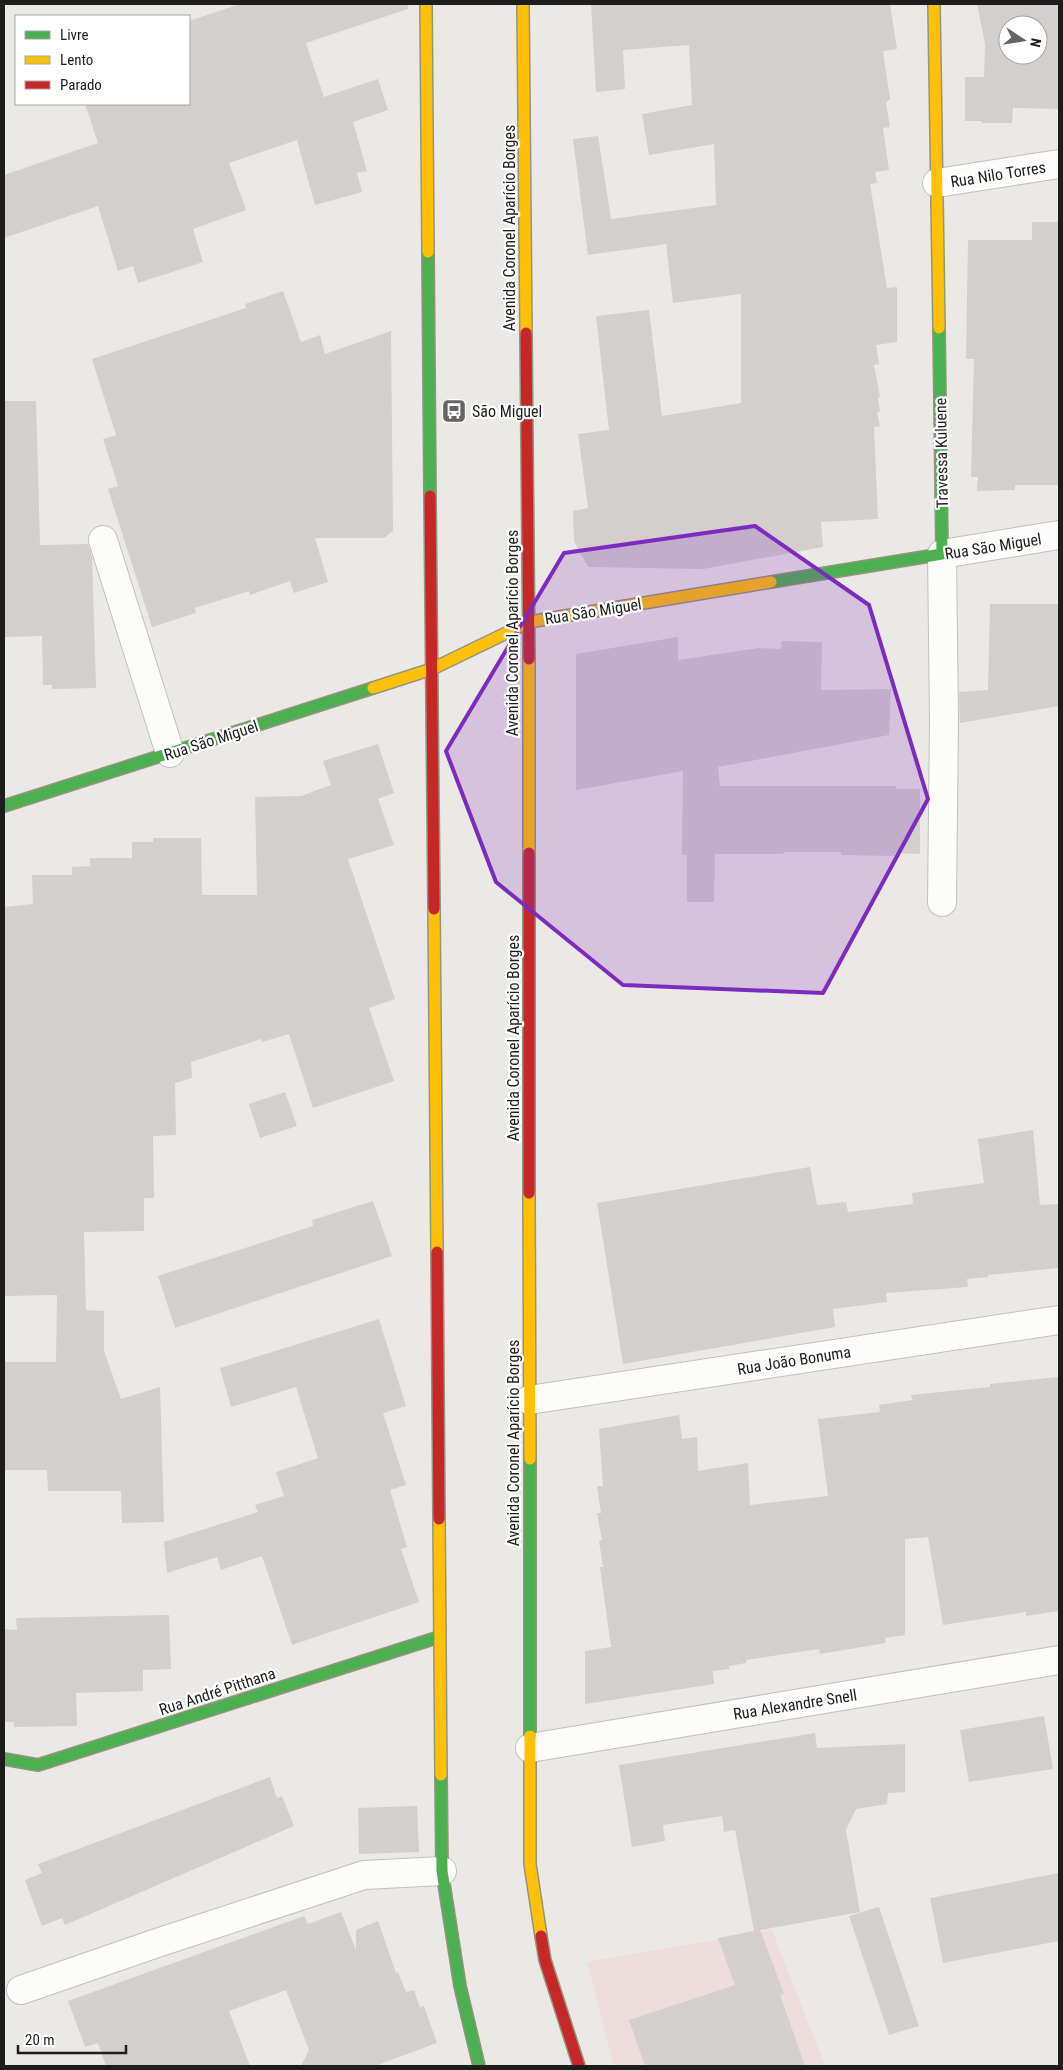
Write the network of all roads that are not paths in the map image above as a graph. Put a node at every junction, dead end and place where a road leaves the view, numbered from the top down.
1 (426, 4) edge
2 (523, 4) edge
3 (934, 4) edge
4 (1059, 164) edge
5 (937, 183) junction
6 (1059, 535) edge
7 (103, 540) dead end
8 (942, 554) junction
9 (529, 622) junction
10 (432, 669) junction
11 (170, 753) junction
12 (4, 806) edge
13 (942, 902) dead end
14 (1059, 1320) edge
15 (529, 1400) junction
16 (439, 1637) junction
17 (1059, 1660) edge
18 (530, 1748) junction
19 (4, 1759) edge
20 (442, 1871) junction
21 (21, 1990) dead end
22 (479, 2066) edge
23 (579, 2066) edge

1 - 10 main road
2 - 9 main road, Avenida Coronel Aparício Borges
3 - 5 main road, Travessa Kuluene
4 - 5 street, Rua Nilo Torres
5 - 8 main road, Travessa Kuluene
6 - 8 street, Rua São Miguel
7 - 11 street
8 - 9 main road, Rua São Miguel
8 - 13 street, Travessa Kuluene
9 - 10 main road, Rua São Miguel
9 - 15 main road, Avenida Coronel Aparício Borges
10 - 11 main road, Rua São Miguel
10 - 16 main road
11 - 12 main road, Rua São Miguel
14 - 15 street, Rua João Bonuma
15 - 18 main road, Avenida Coronel Aparício Borges
16 - 19 main road, Rua André Pitthana
16 - 20 main road
17 - 18 street, Rua Alexandre Snell
18 - 23 main road, Avenida Coronel Aparício Borges
20 - 21 street
20 - 22 main road

